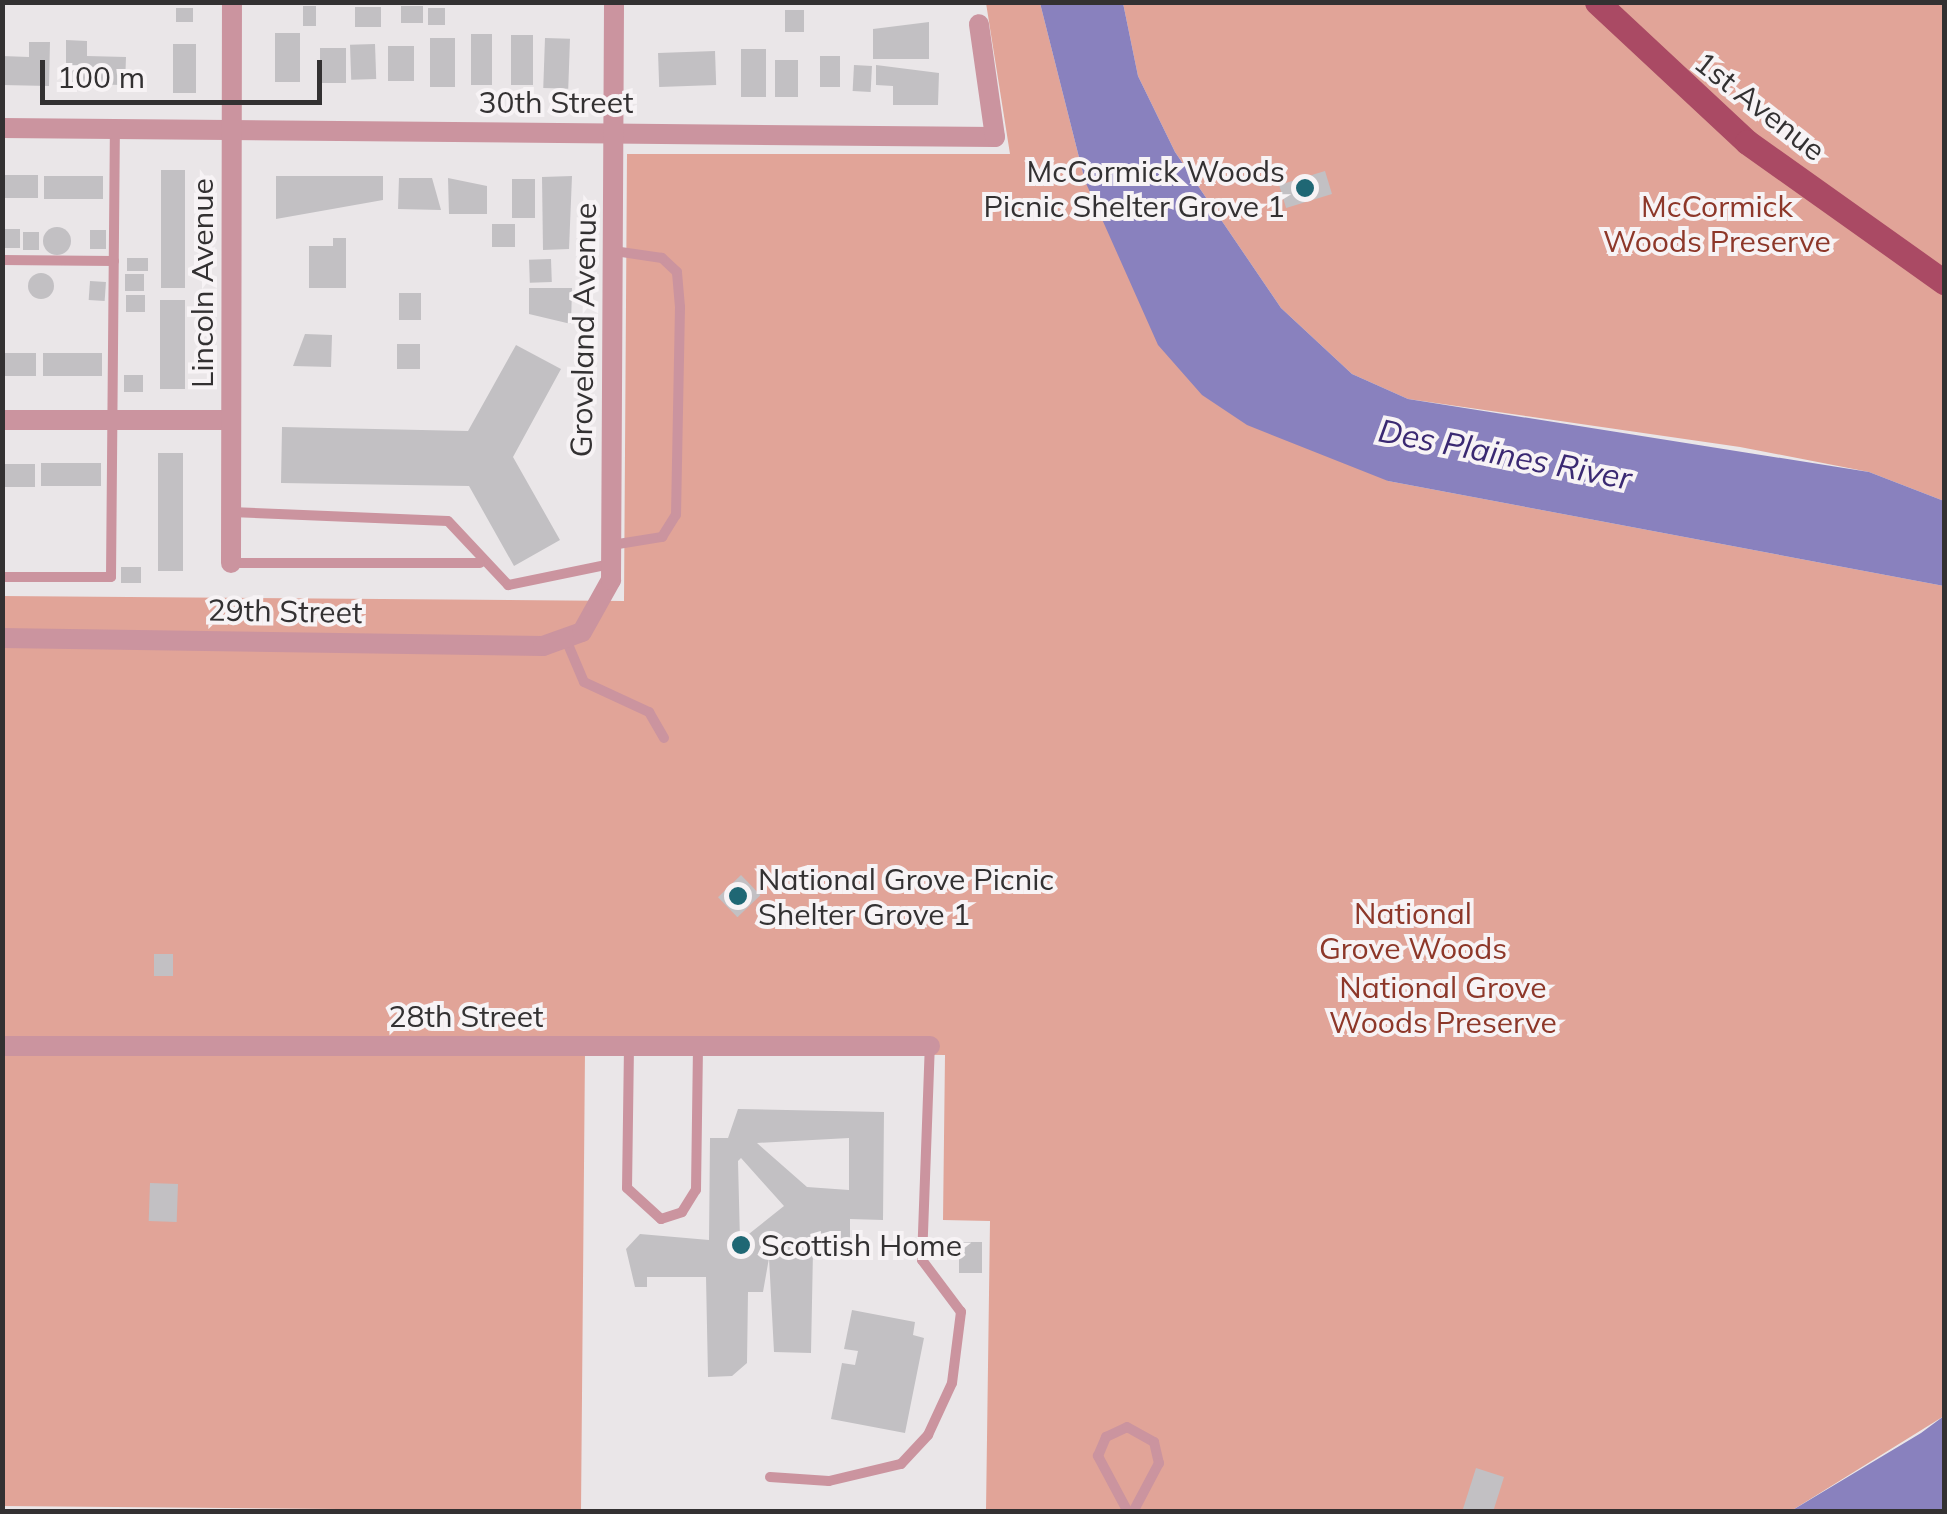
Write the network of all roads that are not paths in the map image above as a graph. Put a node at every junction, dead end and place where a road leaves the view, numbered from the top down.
1 (232, 2) edge
2 (614, 2) edge
3 (1596, 2) edge
4 (979, 24) dead end
5 (2, 128) edge
6 (114, 129) junction
7 (232, 130) junction
8 (614, 132) junction
9 (614, 252) junction
10 (2, 260) edge
11 (114, 262) junction
12 (1944, 282) edge
13 (113, 419) junction
14 (2, 420) edge
15 (231, 420) junction
16 (231, 512) junction
17 (611, 555) junction
18 (231, 563) joint
19 (480, 564) junction
20 (2, 576) edge
21 (2, 638) edge
22 (567, 642) junction
23 (664, 738) dead end
24 (629, 1045) junction
25 (698, 1045) junction
26 (2, 1046) edge
27 (930, 1046) joint
28 (770, 1477) dead end
29 (1130, 1512) edge

1 - 7 street, Lincoln Avenue
2 - 8 street, Groveland Avenue
3 - 12 main road, 1st Avenue
4 - 8 street, 30th Street
5 - 6 street, 30th Street
6 - 7 street, 30th Street
6 - 11 lane
7 - 8 street, 30th Street
7 - 15 street, Lincoln Avenue
8 - 9 street, Groveland Avenue
9 - 17 street, Groveland Avenue
9 - 17 lane
10 - 11 lane
11 - 13 lane
13 - 14 street
13 - 15 street
13 - 20 lane
15 - 16 street, Lincoln Avenue
16 - 18 street, Lincoln Avenue
16 - 19 lane
17 - 19 lane
17 - 22 street, Groveland Avenue
18 - 19 lane
21 - 22 street, 29th Street
22 - 23 lane
24 - 25 street, 28th Street
24 - 25 lane
24 - 26 street, 28th Street
25 - 27 street, 28th Street
27 - 28 lane
29 - 29 lane

